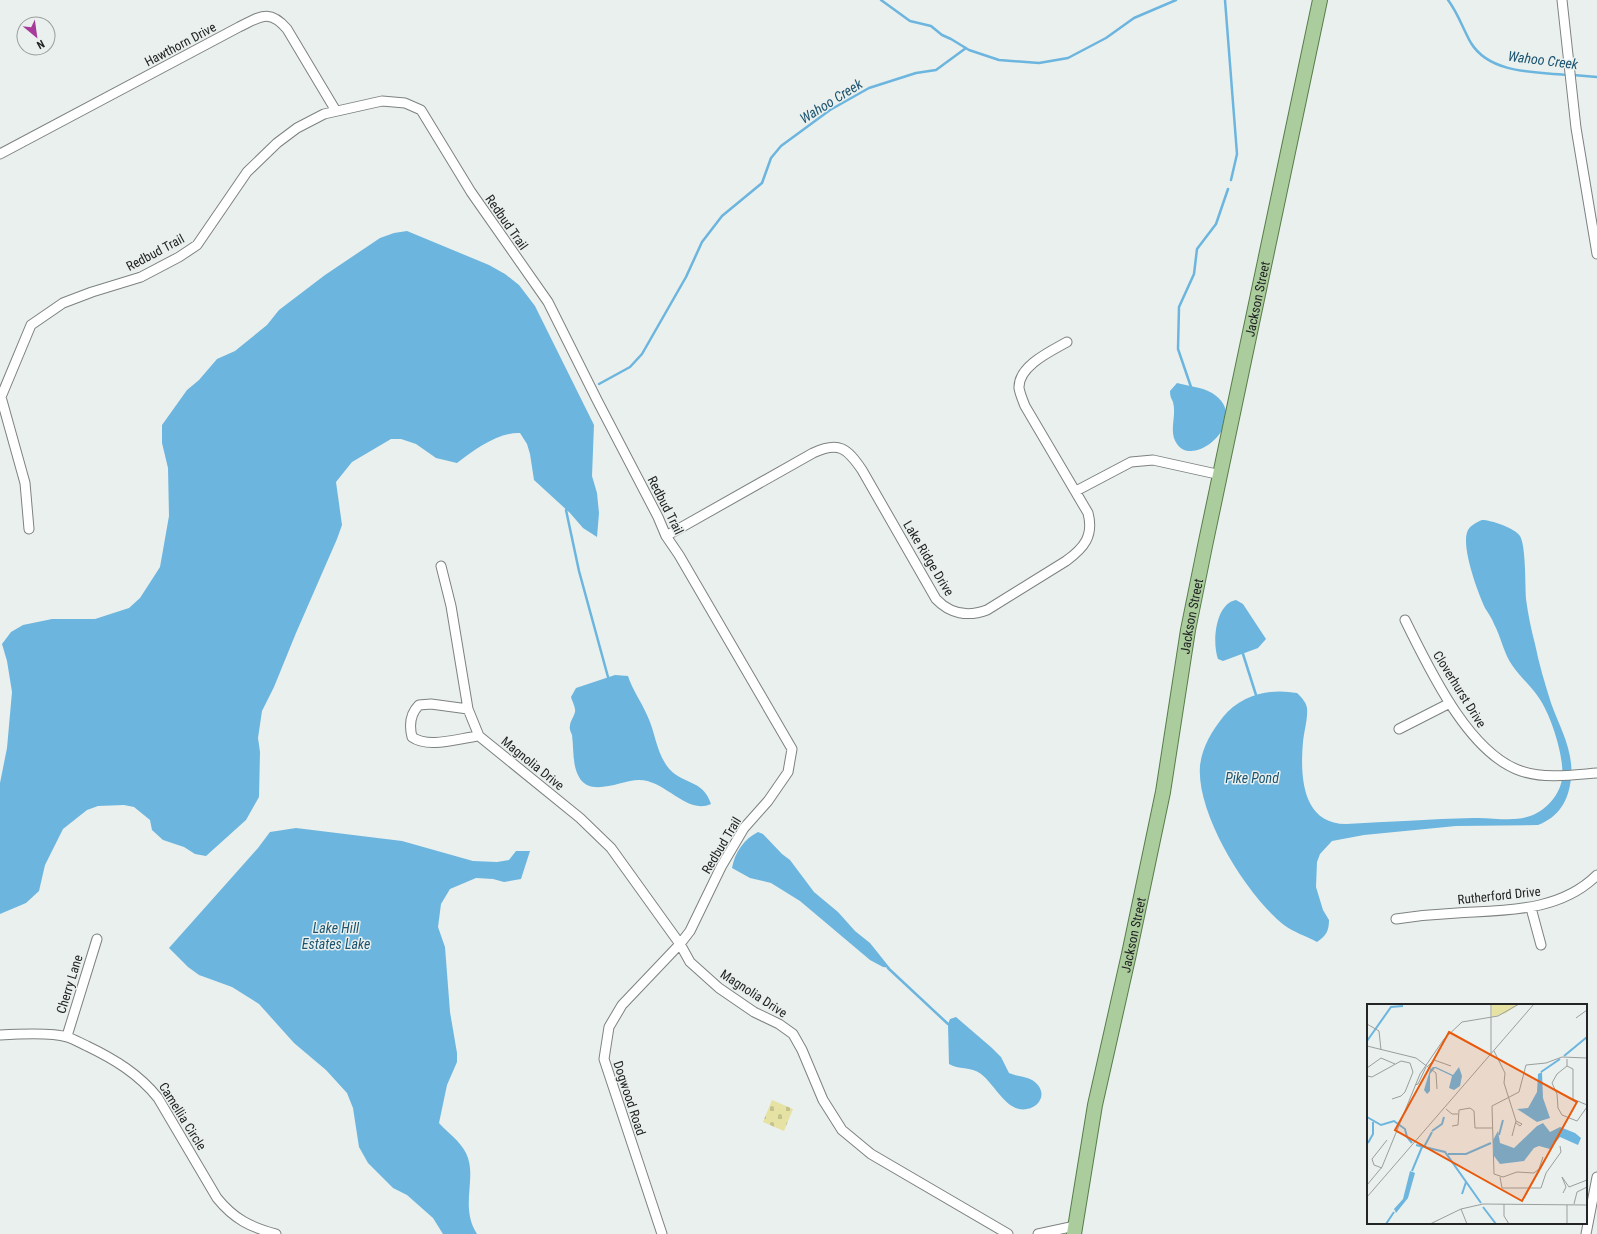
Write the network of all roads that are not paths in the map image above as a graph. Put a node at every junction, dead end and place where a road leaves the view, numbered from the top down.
1 (1320, 0) edge
2 (1562, 0) edge
3 (336, 111) junction
4 (0, 154) edge
5 (1597, 254) edge
6 (1067, 342) dead end
7 (1, 397) edge
8 (1221, 475) junction
9 (1076, 491) junction
10 (29, 529) dead end
11 (666, 536) junction
12 (441, 566) dead end
13 (1405, 620) dead end
14 (1450, 703) junction
15 (468, 709) junction
16 (1399, 729) dead end
17 (478, 736) junction
18 (1597, 773) edge
19 (1597, 875) edge
20 (1531, 908) junction
21 (1396, 919) dead end
22 (97, 939) dead end
23 (680, 944) junction
24 (1541, 945) dead end
25 (0, 1035) edge
26 (66, 1036) junction
27 (1597, 1176) edge
28 (1075, 1230) edge
29 (276, 1234) edge
30 (662, 1234) edge
31 (1008, 1234) edge
32 (1038, 1234) edge
33 (1586, 1234) edge

1 - 8 main road, Jackson Street
2 - 5 street
3 - 4 street, Hawthorn Drive
3 - 7 street, Redbud Trail
3 - 11 street, Redbud Trail
6 - 9 street, Lake Ridge Drive
7 - 10 street, Redbud Trail
8 - 9 street
8 - 28 main road, Jackson Street
9 - 11 street, Lake Ridge Drive
11 - 23 street, Redbud Trail
12 - 15 street
13 - 14 street, Cloverhurst Drive
14 - 16 street
14 - 18 street, Cloverhurst Drive
15 - 17 street
15 - 17 street
17 - 23 street, Magnolia Drive
19 - 20 street, Rutherford Drive
20 - 21 street, Rutherford Drive
20 - 24 street
22 - 26 street, Cherry Lane
23 - 30 street, Dogwood Road
23 - 31 street, Magnolia Drive
25 - 26 street, Camellia Circle
26 - 29 street, Camellia Circle
27 - 33 street
28 - 32 street

